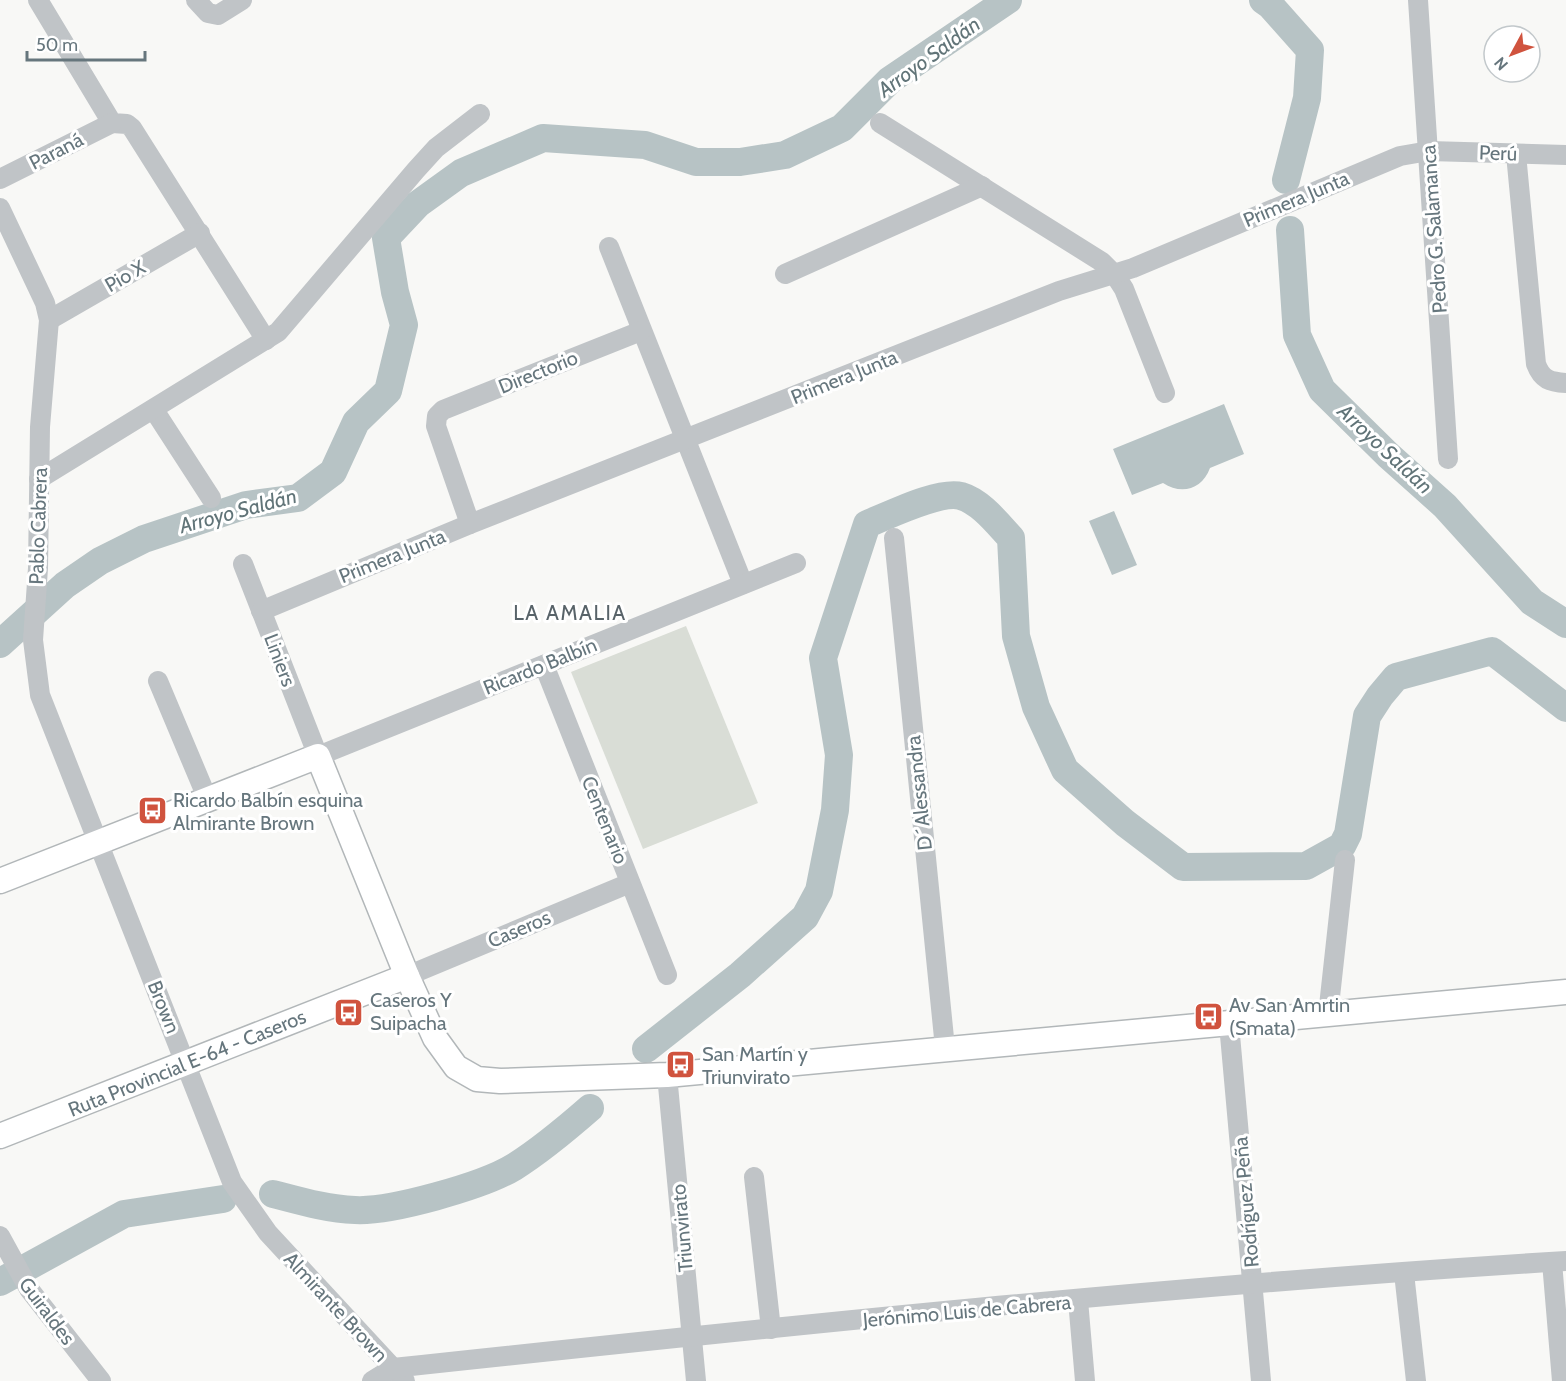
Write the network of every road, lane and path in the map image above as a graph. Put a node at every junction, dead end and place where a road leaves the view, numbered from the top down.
1 (38, 0) edge
2 (196, 0) edge
3 (242, 0) edge
4 (1418, 0) edge
5 (480, 114) dead end
6 (111, 123) junction
7 (880, 123) dead end
8 (1429, 151) junction
9 (1516, 154) junction
10 (1566, 155) edge
11 (0, 179) edge
12 (982, 186) junction
13 (0, 208) edge
14 (200, 233) junction
15 (609, 247) dead end
16 (785, 274) dead end
17 (1115, 274) junction
18 (49, 320) junction
19 (641, 331) junction
20 (266, 340) junction
21 (1566, 383) edge
22 (1166, 393) dead end
23 (154, 410) junction
24 (685, 440) junction
25 (1448, 459) dead end
26 (39, 479) junction
27 (211, 498) dead end
28 (470, 524) junction
29 (894, 538) dead end
30 (796, 563) dead end
31 (243, 564) dead end
32 (743, 584) junction
33 (261, 611) junction
34 (544, 665) junction
35 (158, 681) dead end
36 (318, 756) junction
37 (208, 800) junction
38 (99, 842) junction
39 (1345, 860) dead end
40 (0, 881) edge
41 (630, 883) junction
42 (667, 975) dead end
43 (407, 976) junction
44 (1566, 992) edge
45 (1328, 1014) junction
46 (1229, 1024) junction
47 (945, 1048) junction
48 (187, 1063) junction
49 (667, 1075) junction
50 (0, 1136) edge
51 (754, 1177) dead end
52 (268, 1233) joint
53 (0, 1236) edge
54 (1559, 1262) edge
55 (1404, 1273) junction
56 (1253, 1284) junction
57 (1078, 1300) junction
58 (771, 1329) junction
59 (692, 1336) junction
60 (399, 1375) edge
61 (101, 1381) edge
62 (372, 1381) edge
63 (696, 1381) edge
64 (1085, 1381) edge
65 (1262, 1381) edge
66 (1416, 1381) edge
67 (1562, 1381) edge

1 - 6 street
2 - 3 street
4 - 8 street, Pedro G. Salamanca
5 - 20 street
6 - 11 street, Paraná
6 - 14 street
7 - 12 street
8 - 9 street, Perú
8 - 17 street, Primera Junta
8 - 25 street, Pedro G. Salamanca
9 - 10 street, Perú
9 - 21 street
12 - 16 street
12 - 17 street
13 - 18 street, Pablo Cabrera
14 - 18 street, Pio X
14 - 20 street
15 - 19 street
17 - 22 street
17 - 24 street, Primera Junta
18 - 26 street, Pablo Cabrera
19 - 24 street
19 - 28 street, Directorio
20 - 23 street
23 - 26 street
23 - 27 street
24 - 28 street, Primera Junta
24 - 32 street
26 - 38 street, Pablo Cabrera
28 - 33 street, Primera Junta
29 - 47 street, D´Alessandra
30 - 32 street, Ricardo Balbín
31 - 33 street, Liniers
32 - 34 street, Ricardo Balbín
33 - 36 street, Liniers
34 - 36 street, Ricardo Balbín
34 - 41 street, Centenario
35 - 37 street
36 - 37 main road
36 - 43 main road
37 - 38 main road
38 - 40 main road
38 - 48 street, Brown
39 - 45 street
41 - 42 street, Centenario
41 - 43 street, Caseros
43 - 48 main road, Ruta Provincial E-64 - Caseros
43 - 49 main road
44 - 45 main road
45 - 46 main road
46 - 47 main road
46 - 56 street, Rodríguez Peña
47 - 49 main road
48 - 50 main road, Ruta Provincial E-64 - Caseros
48 - 52 street, Brown
49 - 59 street, Triunvirato
51 - 58 street
52 - 60 street, Almirante Brown
53 - 61 street, Guiraldes
54 - 55 street, Jerónimo Luis de Cabrera
54 - 67 street
55 - 56 street, Jerónimo Luis de Cabrera
55 - 66 street
56 - 57 street, Jerónimo Luis de Cabrera
56 - 65 street, Rodríguez Peña
57 - 58 street, Jerónimo Luis de Cabrera
57 - 64 street
58 - 59 street, Jerónimo Luis de Cabrera
59 - 60 street, Jerónimo Luis de Cabrera
59 - 63 street, Triunvirato
60 - 62 street, Jerónimo Luis de Cabrera

